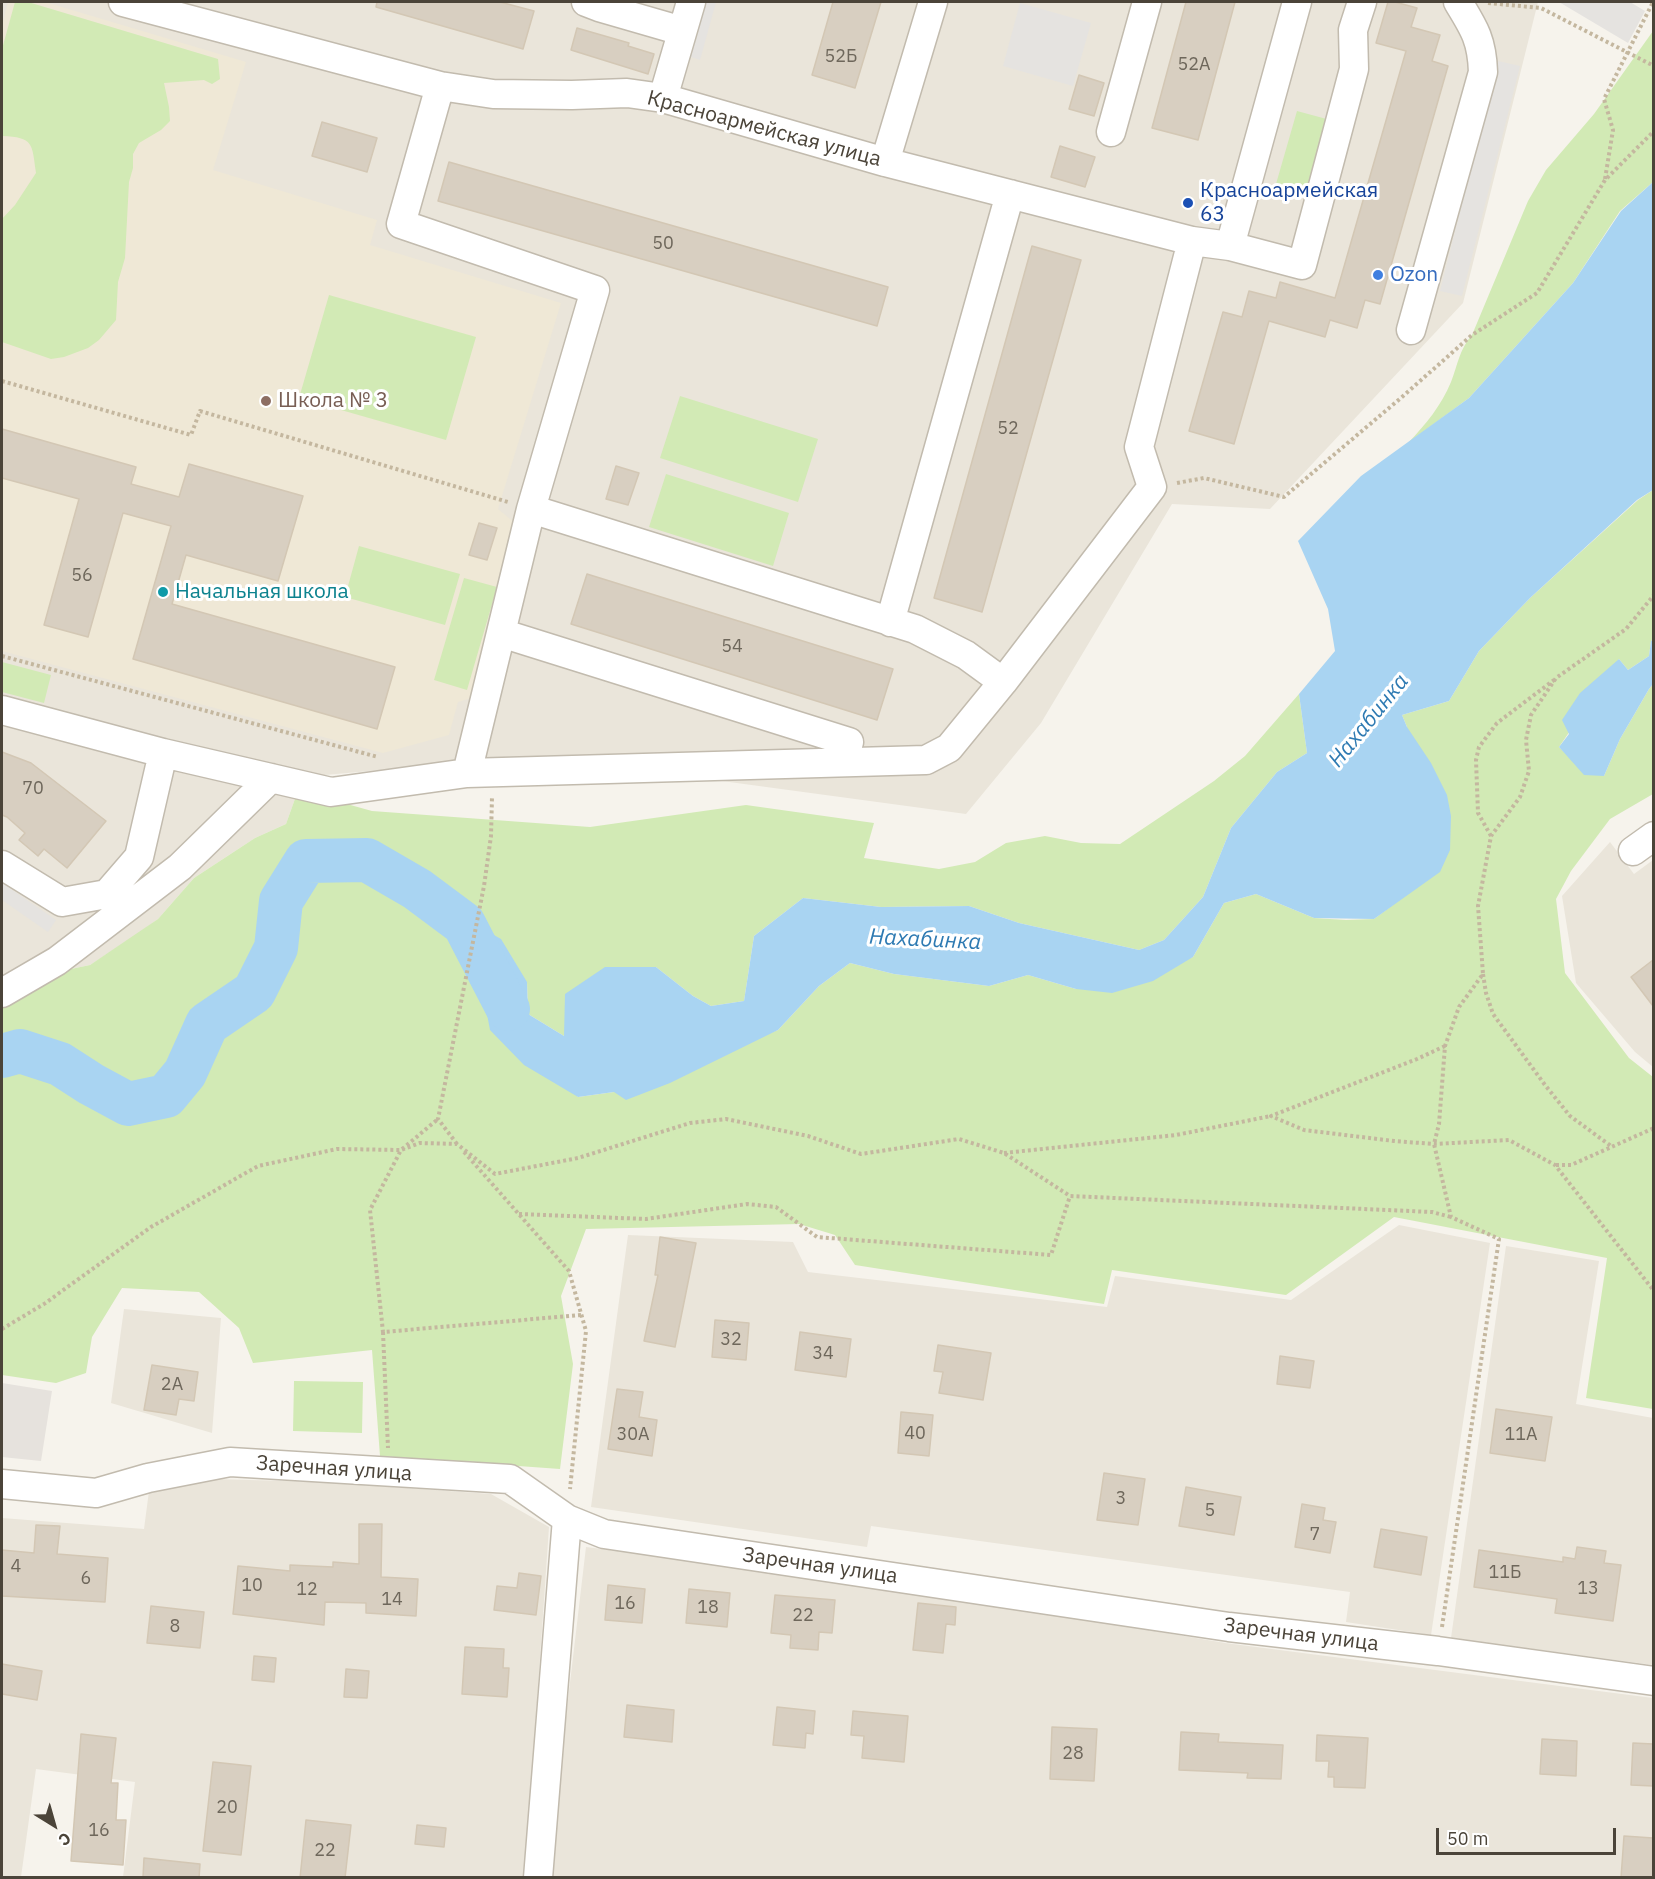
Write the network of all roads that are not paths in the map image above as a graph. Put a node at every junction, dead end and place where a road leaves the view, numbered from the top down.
1 (123, 2) edge
2 (586, 2) edge
3 (691, 2) edge
4 (933, 2) edge
5 (1147, 2) edge
6 (1297, 2) edge
7 (1362, 2) edge
8 (1458, 2) edge
9 (682, 31) junction
10 (440, 86) junction
11 (663, 98) junction
12 (1111, 132) dead end
13 (885, 162) junction
14 (1010, 194) junction
15 (1192, 241) junction
16 (1230, 246) junction
17 (1411, 330) dead end
18 (531, 509) junction
19 (890, 622) junction
20 (501, 633) junction
21 (1003, 682) junction
22 (2, 710) edge
23 (849, 742) dead end
24 (163, 753) junction
25 (467, 773) junction
26 (271, 778) junction
27 (2, 865) edge
28 (2, 993) edge
29 (2, 1484) edge
30 (567, 1519) junction
31 (1653, 1681) edge
32 (538, 1878) edge

1 - 10 street, Красноармейская улица
2 - 9 street
3 - 9 street
4 - 13 street
5 - 12 street
6 - 16 street
7 - 16 street, Красноармейская улица
8 - 17 street
9 - 11 street
10 - 11 street, Красноармейская улица
10 - 18 street
11 - 13 street, Красноармейская улица
13 - 14 street, Красноармейская улица
14 - 15 street, Красноармейская улица
14 - 19 street
15 - 16 street, Красноармейская улица
15 - 21 street
18 - 19 street
18 - 20 street
19 - 21 street
20 - 23 street
20 - 25 street
21 - 25 street
22 - 24 street
24 - 26 street
24 - 27 street
25 - 26 street
26 - 28 street
29 - 30 street, Заречная улица
30 - 31 street, Заречная улица
30 - 32 street

